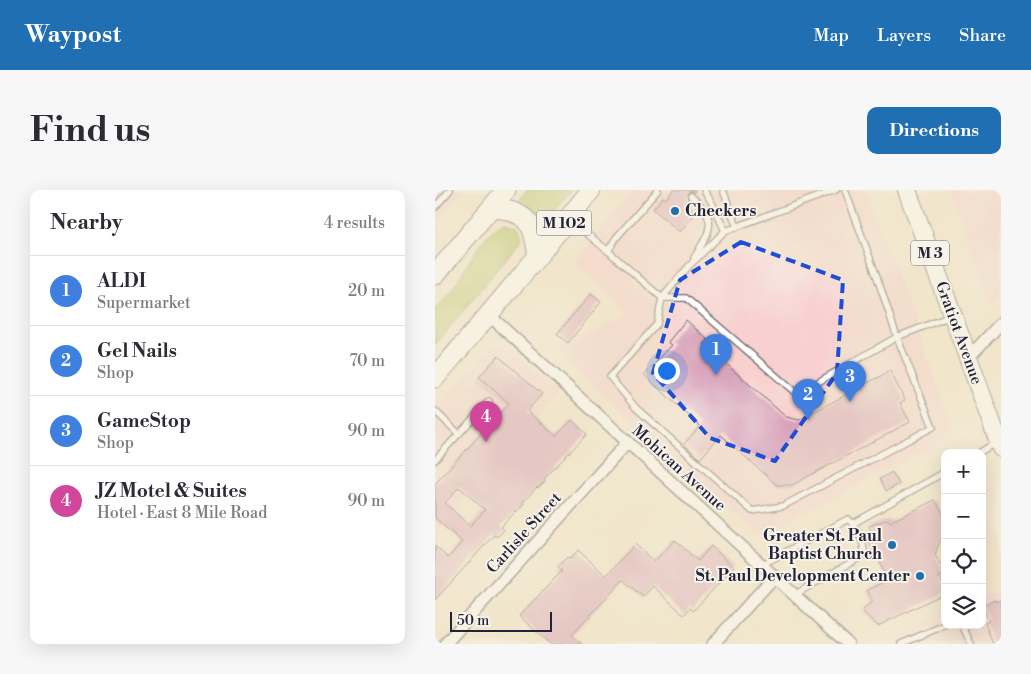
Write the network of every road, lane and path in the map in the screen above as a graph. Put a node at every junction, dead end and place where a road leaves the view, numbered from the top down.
1 (450, 190) edge
2 (506, 190) edge
3 (591, 190) edge
4 (658, 190) edge
5 (704, 190) edge
6 (723, 190) edge
7 (836, 190) edge
8 (845, 190) edge
9 (907, 190) edge
10 (691, 196) dead end
11 (435, 207) edge
12 (492, 207) junction
13 (568, 218) junction
14 (737, 227) junction
15 (725, 231) junction
16 (608, 251) junction
17 (537, 256) junction
18 (689, 266) junction
19 (435, 276) edge
20 (663, 298) junction
21 (489, 315) junction
22 (953, 315) junction
23 (1001, 323) edge
24 (897, 338) junction
25 (969, 358) junction
26 (435, 378) edge
27 (489, 401) dead end
28 (435, 411) edge
29 (459, 434) junction
30 (627, 443) junction
31 (1000, 445) edge
32 (986, 450) edge
33 (435, 460) edge
34 (941, 474) edge
35 (854, 523) junction
36 (761, 565) junction
37 (774, 577) junction
38 (794, 595) junction
39 (941, 627) edge
40 (963, 629) edge
41 (910, 642) edge
42 (445, 644) edge
43 (713, 644) edge
44 (848, 644) edge
45 (901, 644) edge
46 (971, 644) edge

1 - 11 lane
2 - 12 highway
3 - 13 highway, M 102
4 - 16 lane
5 - 15 lane
6 - 14 lane
7 - 14 lane
8 - 24 lane
9 - 22 main road, Gratiot Avenue / M 3
10 - 18 lane
12 - 17 highway
12 - 19 highway
13 - 16 lane
13 - 17 highway, M 102
14 - 15 lane
15 - 18 lane
16 - 20 lane
17 - 21 highway, M 102
18 - 20 lane
20 - 24 lane
20 - 24 lane
21 - 26 highway, M 102
21 - 30 street, Mohican Avenue
22 - 24 lane
22 - 25 main road, Gratiot Avenue / M 3
23 - 25 street
25 - 31 main road, Gratiot Avenue / M 3
27 - 29 lane
28 - 29 lane
29 - 33 lane
30 - 36 street, Mohican Avenue
30 - 42 street, Carlisle Street
31 - 32 lane
34 - 35 lane
35 - 36 lane
35 - 38 lane
36 - 37 street, Mohican Avenue
37 - 38 street, Mohican Avenue
37 - 43 street
38 - 44 street, Mohican Avenue
39 - 41 lane
40 - 46 lane
41 - 45 lane

